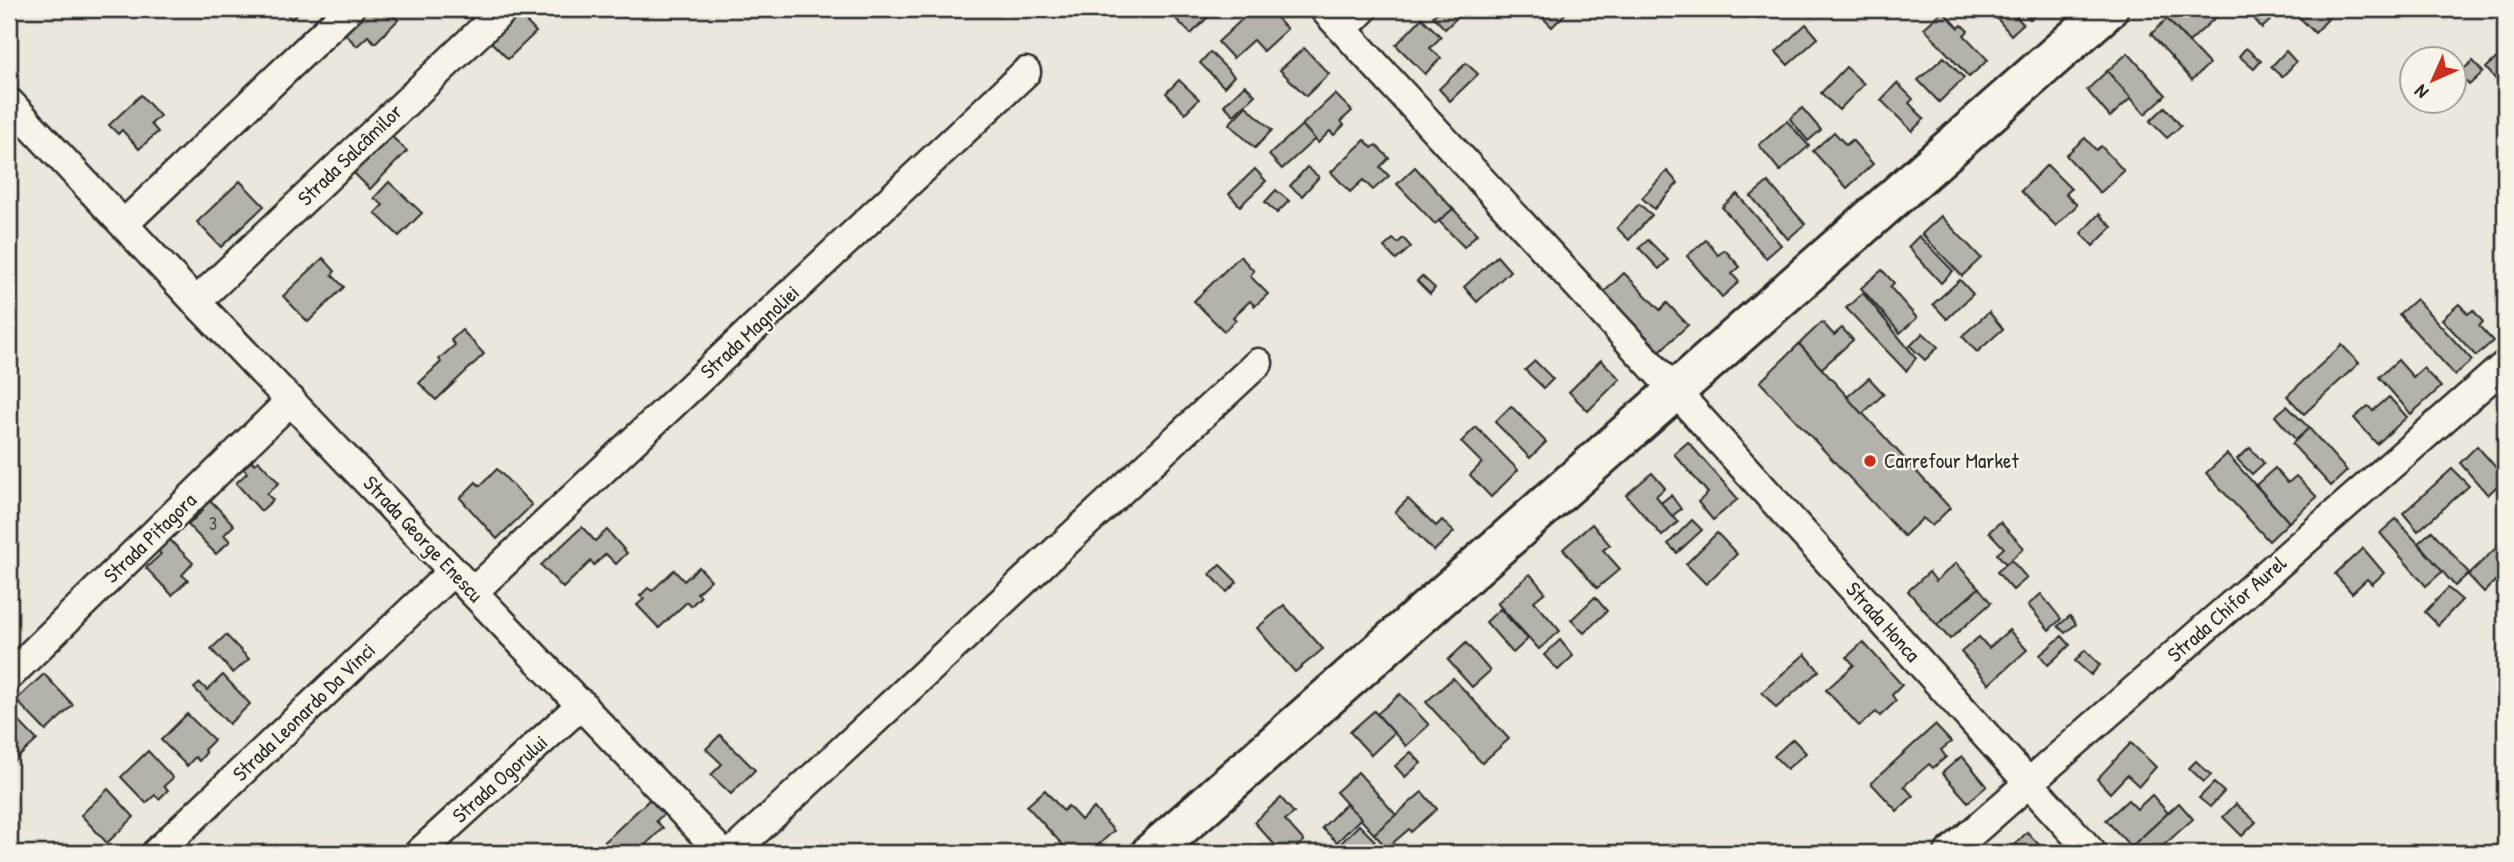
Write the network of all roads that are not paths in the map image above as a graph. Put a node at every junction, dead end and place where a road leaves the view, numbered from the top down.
1 (349, 9) edge
2 (503, 9) edge
3 (1363, 9) edge
4 (2108, 9) edge
5 (1334, 19) edge
6 (1026, 72) dead end
7 (9, 102) edge
8 (124, 224) junction
9 (196, 302) junction
10 (1258, 363) dead end
11 (2505, 365) edge
12 (1675, 391) junction
13 (291, 400) junction
14 (453, 571) junction
15 (473, 592) junction
16 (9, 676) edge
17 (582, 704) junction
18 (2027, 783) junction
19 (156, 853) edge
20 (419, 853) edge
21 (722, 853) edge
22 (732, 853) edge
23 (1151, 853) edge
24 (1949, 853) edge
25 (2092, 853) edge

1 - 8 street
2 - 9 street, Strada Salcâmilor
3 - 5 street
4 - 12 highway
5 - 12 street, Strada Honca
6 - 15 street, Strada Magnoliei
7 - 8 street, Strada George Enescu
8 - 9 street, Strada George Enescu
9 - 13 street, Strada George Enescu
10 - 22 street
11 - 18 street, Strada Chifor Aurel
12 - 18 street, Strada Honca
12 - 23 highway
13 - 14 street, Strada George Enescu
13 - 16 street, Strada Pitagora
14 - 15 street, Strada George Enescu
14 - 19 street, Strada Leonardo Da Vinci
15 - 17 street, Strada George Enescu
17 - 20 street, Strada Ogorului
17 - 21 street, Strada George Enescu
18 - 24 street, Strada Chifor Aurel
18 - 25 street, Strada Honca

